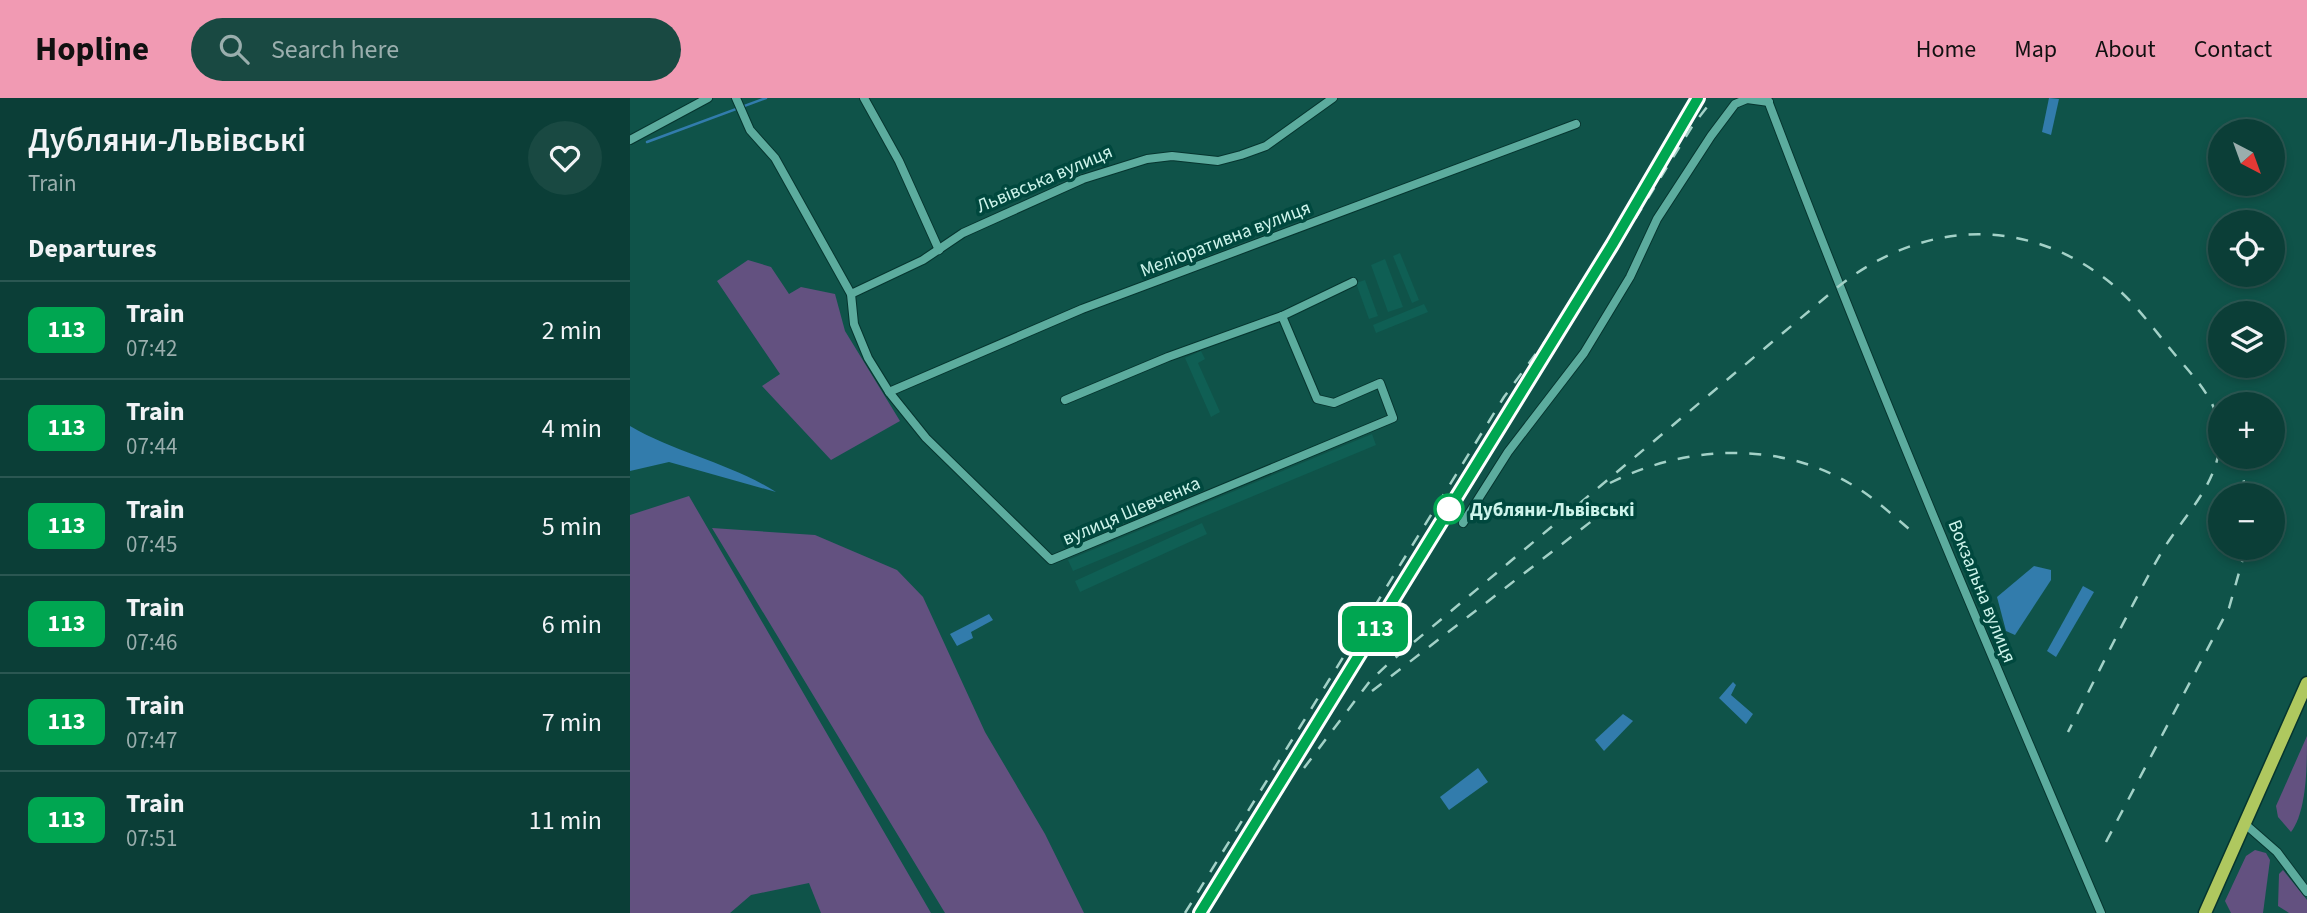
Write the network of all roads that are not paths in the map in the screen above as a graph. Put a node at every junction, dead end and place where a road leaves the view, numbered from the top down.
1 (708, 98) edge
2 (737, 98) edge
3 (864, 98) edge
4 (1333, 98) edge
5 (1768, 100) edge
6 (1576, 124) dead end
7 (630, 140) edge
8 (939, 250) junction
9 (1353, 282) dead end
10 (851, 294) junction
11 (1282, 316) junction
12 (889, 392) junction
13 (1065, 400) dead end
14 (1462, 523) dead end
15 (2307, 683) edge
16 (2245, 824) junction
17 (2307, 892) edge
18 (2101, 913) edge
19 (2205, 913) edge

1 - 7 street
2 - 10 street, вулиця Шевченка
3 - 8 street
4 - 8 street, Львівська вулиця
5 - 14 street
5 - 18 street, Вокзальна вулиця
6 - 12 street, Меліоративна вулиця
8 - 10 street, Львівська вулиця
9 - 11 street
10 - 12 street, вулиця Шевченка
11 - 12 street, вулиця Шевченка
11 - 13 street
15 - 16 highway
16 - 17 street
16 - 19 highway

